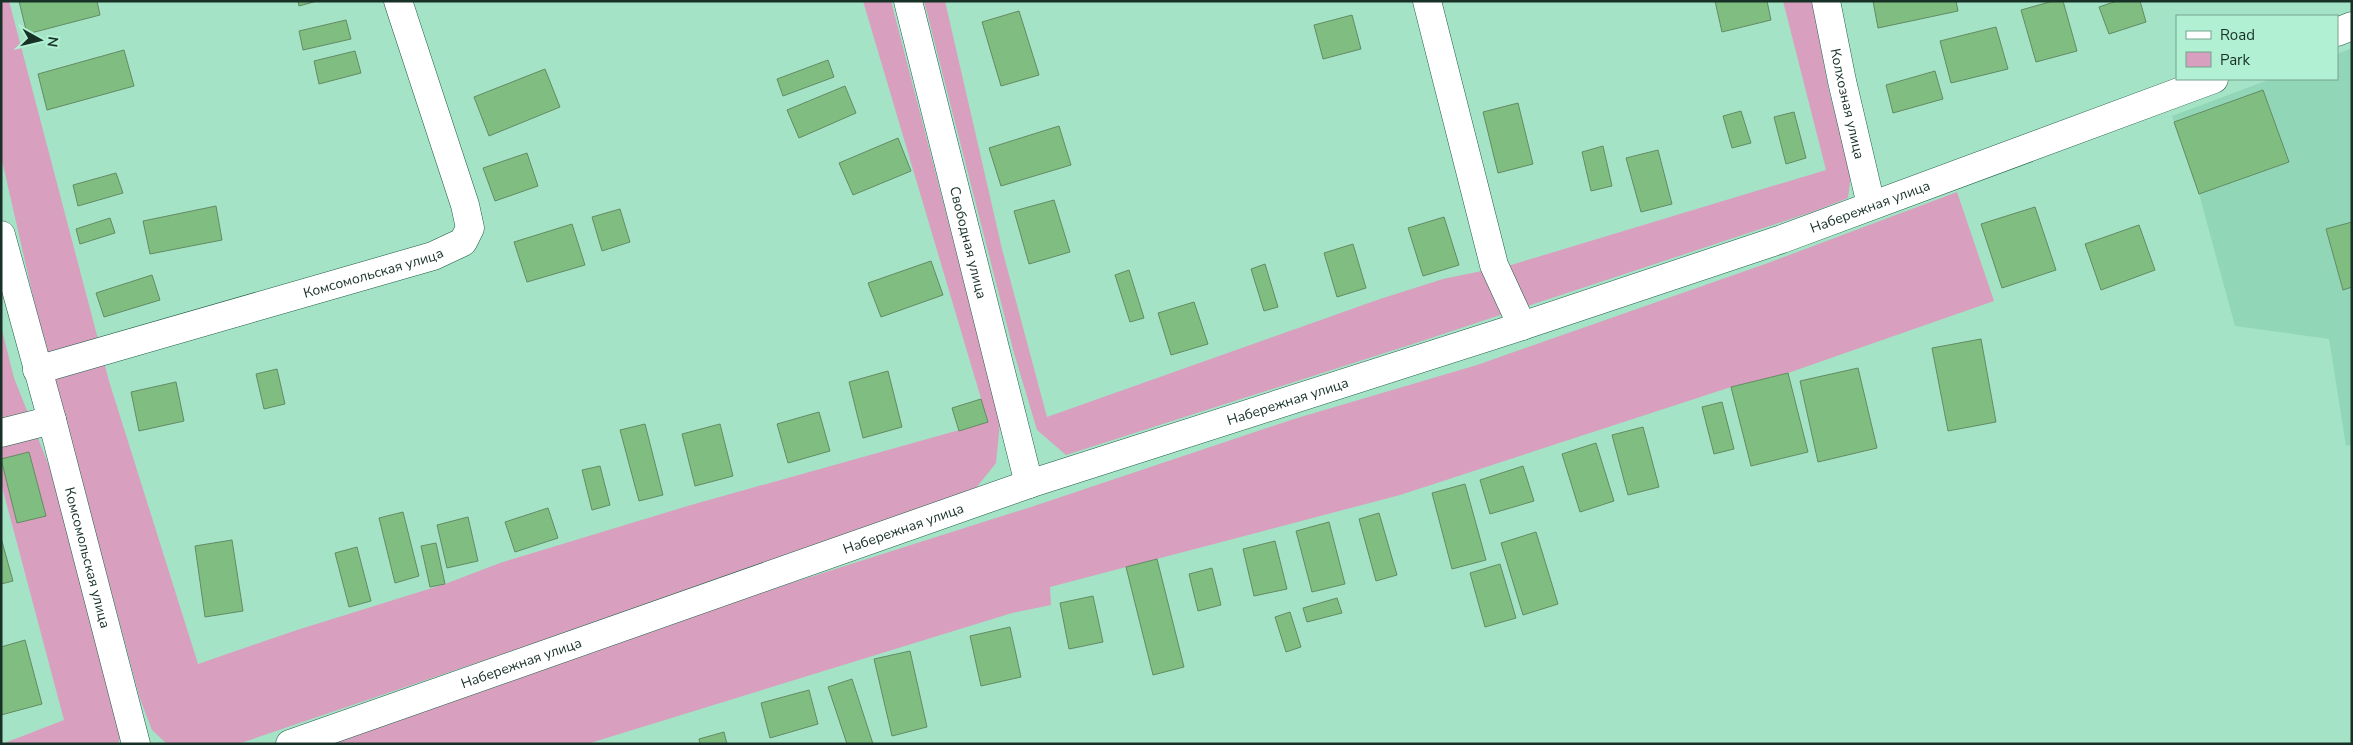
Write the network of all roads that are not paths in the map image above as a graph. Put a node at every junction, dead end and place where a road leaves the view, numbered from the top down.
1 (398, 1) edge
2 (908, 1) edge
3 (1428, 1) edge
4 (1826, 1) edge
5 (2352, 26) edge
6 (2338, 32) edge
7 (2211, 80) edge
8 (1871, 204) junction
9 (1, 235) edge
10 (1522, 326) junction
11 (37, 370) junction
12 (52, 420) junction
13 (1, 432) edge
14 (1029, 484) junction
15 (136, 744) edge
16 (290, 744) edge

1 - 11 street, Комсомольская улица
2 - 14 street, Свободная улица
3 - 10 street
4 - 8 street, Колхозная улица
5 - 6 street
7 - 8 street, Набережная улица
8 - 10 street, Набережная улица
9 - 11 street, Комсомольская улица
10 - 14 street, Набережная улица
11 - 12 street, Комсомольская улица
12 - 13 street
12 - 15 street, Комсомольская улица
14 - 16 street, Набережная улица

